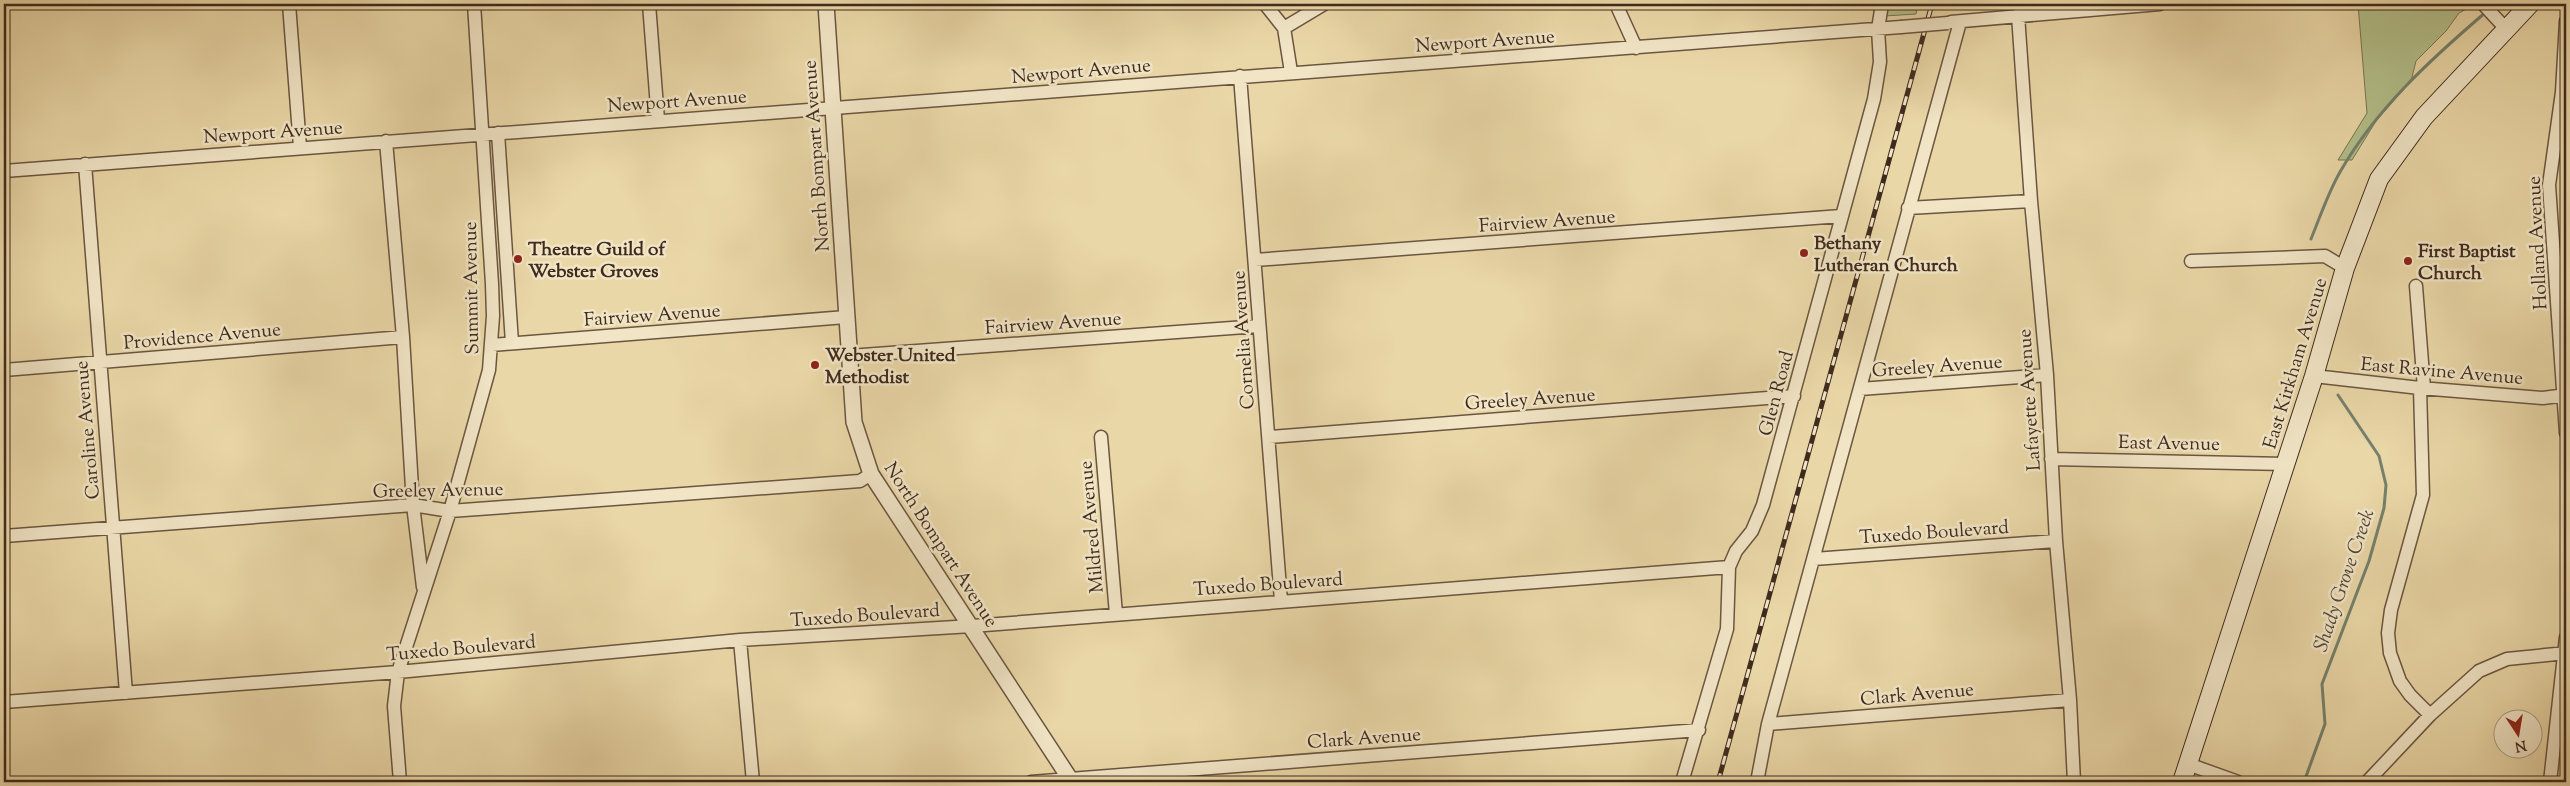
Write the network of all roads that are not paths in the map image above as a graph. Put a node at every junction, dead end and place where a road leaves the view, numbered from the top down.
1 (289, 4) edge
2 (474, 4) edge
3 (650, 4) edge
4 (826, 4) edge
5 (1265, 4) edge
6 (1324, 4) edge
7 (1616, 4) edge
8 (1882, 4) edge
9 (2160, 4) edge
10 (2484, 4) edge
11 (2530, 4) edge
12 (2018, 15) junction
13 (2566, 21) edge
14 (1954, 22) junction
15 (2502, 24) junction
16 (1284, 28) junction
17 (1878, 28) junction
18 (1636, 48) junction
19 (1290, 72) junction
20 (1240, 76) junction
21 (2564, 92) edge
22 (832, 108) junction
23 (658, 120) junction
24 (498, 133) junction
25 (484, 134) junction
26 (386, 142) junction
27 (300, 147) junction
28 (85, 164) junction
29 (4, 171) edge
30 (2031, 201) junction
31 (1908, 208) junction
32 (1841, 216) junction
33 (1255, 260) junction
34 (2192, 261) dead end
35 (2345, 268) junction
36 (2416, 286) dead end
37 (846, 317) junction
38 (1259, 326) junction
39 (403, 337) junction
40 (512, 343) junction
41 (492, 345) junction
42 (849, 356) junction
43 (100, 362) junction
44 (4, 370) edge
45 (2047, 375) junction
46 (2314, 376) junction
47 (2422, 388) junction
48 (1860, 389) junction
49 (2565, 395) edge
50 (1794, 396) junction
51 (2566, 433) edge
52 (1101, 437) dead end
53 (1269, 437) junction
54 (2051, 459) junction
55 (2285, 464) junction
56 (871, 474) junction
57 (413, 505) junction
58 (450, 511) junction
59 (113, 527) junction
60 (4, 536) edge
61 (2056, 541) junction
62 (1814, 559) junction
63 (1729, 568) junction
64 (423, 593) junction
65 (1281, 601) junction
66 (1116, 614) junction
67 (972, 626) junction
68 (2566, 637) edge
69 (740, 640) junction
70 (2566, 653) edge
71 (398, 672) junction
72 (126, 693) junction
73 (2070, 700) junction
74 (4, 702) edge
75 (2430, 715) junction
76 (1768, 724) junction
77 (1699, 730) junction
78 (2188, 764) junction
79 (1071, 781) edge
80 (400, 782) edge
81 (752, 782) edge
82 (1031, 782) edge
83 (1682, 782) edge
84 (1758, 782) edge
85 (2074, 782) edge
86 (2182, 782) edge
87 (2238, 782) edge
88 (2367, 782) edge
89 (2550, 782) edge

1 - 27 street
2 - 25 street, Summit Avenue
3 - 23 street
4 - 22 street, North Bompart Avenue
5 - 16 street
6 - 16 street
7 - 18 street
8 - 17 street, Glen Road
9 - 12 street, Newport Avenue
10 - 15 street
11 - 15 main road, East Kirkham Avenue
12 - 14 street, Newport Avenue
12 - 30 street, Lafayette Avenue
13 - 21 street, Holland Avenue
14 - 17 street, Newport Avenue, bridge
14 - 31 street
15 - 35 main road, East Kirkham Avenue
16 - 19 street
17 - 18 street, Newport Avenue
17 - 32 street, Glen Road
18 - 19 street, Newport Avenue
19 - 20 street, Newport Avenue
20 - 22 street, Newport Avenue
20 - 33 street, Cornelia Avenue
21 - 49 street, Holland Avenue
22 - 23 street, Newport Avenue
22 - 37 street, North Bompart Avenue
23 - 24 street, Newport Avenue
24 - 25 street, Newport Avenue
24 - 40 street
25 - 26 street, Newport Avenue
25 - 41 street, Summit Avenue
26 - 27 street, Newport Avenue
26 - 39 street, Summit Avenue
27 - 28 street, Newport Avenue
28 - 29 street, Newport Avenue
28 - 43 street, Caroline Avenue
30 - 31 street
30 - 45 street, Lafayette Avenue
31 - 48 street
32 - 33 street, Fairview Avenue
32 - 50 street, Glen Road
33 - 38 street, Cornelia Avenue
34 - 35 street
35 - 46 main road, East Kirkham Avenue
36 - 47 street
37 - 40 street, Fairview Avenue
37 - 42 street, North Bompart Avenue
38 - 42 street, Fairview Avenue
38 - 53 street, Cornelia Avenue
39 - 43 street, Providence Avenue
39 - 57 street, Summit Avenue
40 - 41 street, Fairview Avenue
41 - 58 street, Summit Avenue
42 - 56 street, North Bompart Avenue
43 - 44 street, Providence Avenue
43 - 59 street, Caroline Avenue
45 - 48 street, Greeley Avenue
45 - 54 street, Lafayette Avenue
46 - 47 street, East Ravine Avenue
46 - 55 main road, East Kirkham Avenue
47 - 49 street, East Ravine Avenue
47 - 75 street
48 - 62 street
49 - 51 street, Holland Avenue
50 - 53 street, Greeley Avenue
50 - 63 street, Glen Road
52 - 66 street, Mildred Avenue
53 - 65 street, Cornelia Avenue
54 - 55 street, East Avenue
54 - 61 street, Lafayette Avenue
55 - 78 main road, East Kirkham Avenue
56 - 58 street, Greeley Avenue
56 - 67 street, North Bompart Avenue
57 - 58 street, Greeley Avenue
57 - 59 street, Greeley Avenue
57 - 64 street, Summit Avenue
58 - 64 street, Summit Avenue
59 - 60 street, Greeley Avenue
59 - 72 street, Caroline Avenue
61 - 62 street, Tuxedo Boulevard
61 - 73 street, Lafayette Avenue
62 - 76 street
63 - 65 street, Tuxedo Boulevard
63 - 77 street, Glen Road
64 - 71 street, Summit Avenue
65 - 66 street, Tuxedo Boulevard
66 - 67 street, Tuxedo Boulevard
67 - 69 street, Tuxedo Boulevard
67 - 79 street, North Bompart Avenue
68 - 70 street
69 - 71 street, Tuxedo Boulevard
69 - 81 street
70 - 75 street
70 - 89 street
71 - 72 street, Tuxedo Boulevard
71 - 80 street, Summit Avenue
72 - 74 street, Tuxedo Boulevard
73 - 76 street, Clark Avenue
73 - 85 street, Lafayette Avenue
75 - 88 street
76 - 84 street
77 - 79 street, Clark Avenue
77 - 83 street, Glen Road
78 - 86 main road, East Kirkham Avenue
78 - 87 street
79 - 82 street, Clark Avenue

